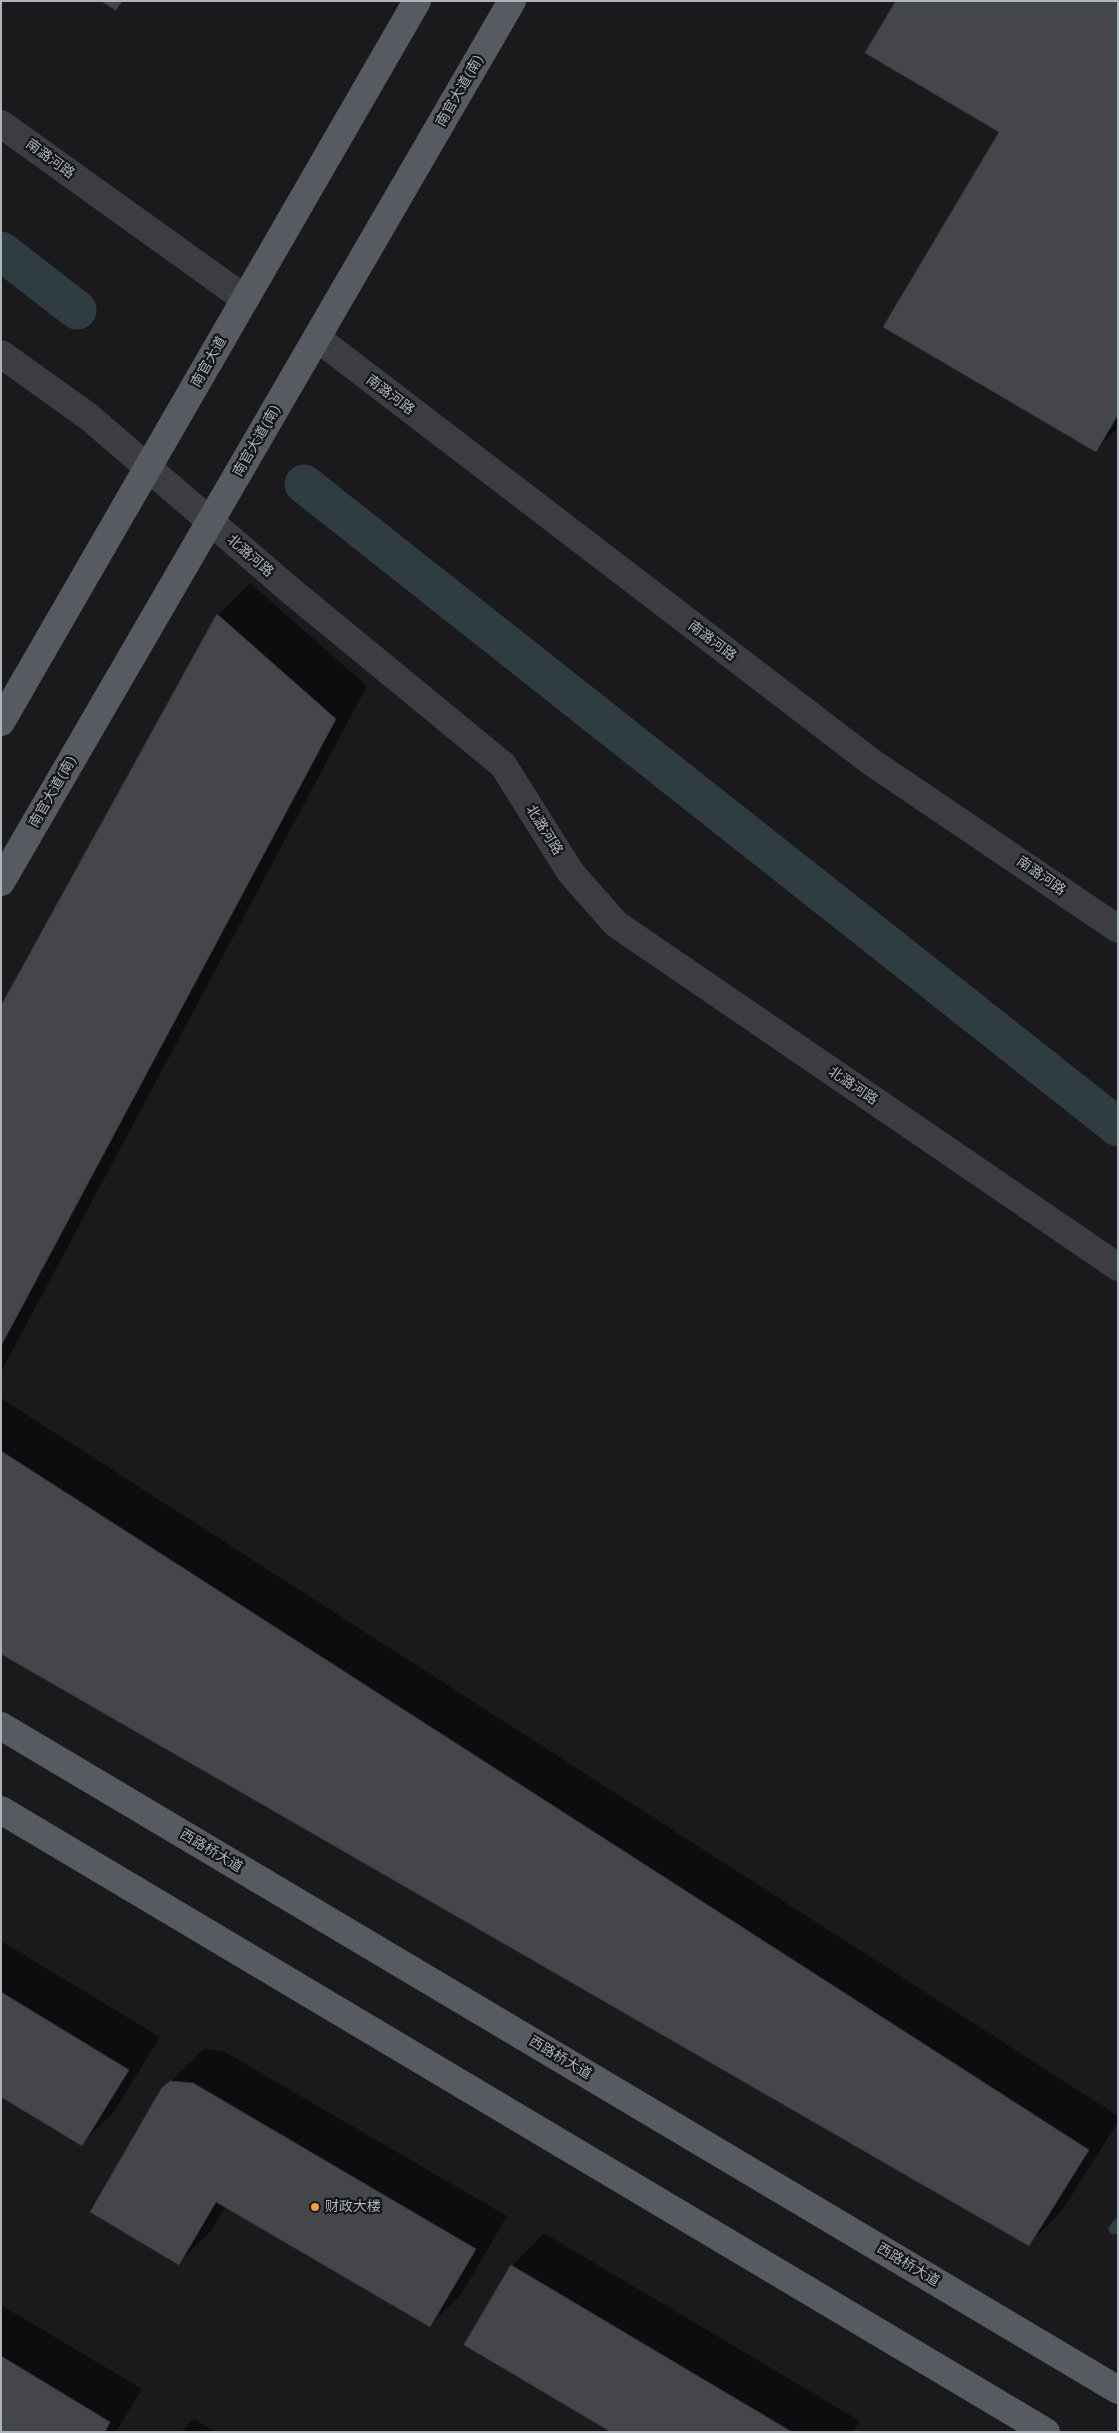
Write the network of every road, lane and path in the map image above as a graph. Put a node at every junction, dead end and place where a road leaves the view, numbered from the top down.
1 (417, 1) edge
2 (512, 1) edge
3 (1, 124) edge
4 (245, 299) junction
5 (316, 338) junction
6 (1, 354) edge
7 (1, 722) edge
8 (1, 882) edge
9 (1118, 929) edge
10 (1118, 1267) edge
11 (1, 1726) edge
12 (1, 1810) edge
13 (1118, 2390) edge
14 (1046, 2432) edge

1 - 4 main road, 南官大道
2 - 5 main road, 南官大道(南)
3 - 4 street, 南潞河路
4 - 7 main road, 南官大道
5 - 8 main road, 南官大道(南)
5 - 9 street, 南潞河路
6 - 10 street, 北潞河路
11 - 13 main road, 西路桥大道
12 - 14 main road

